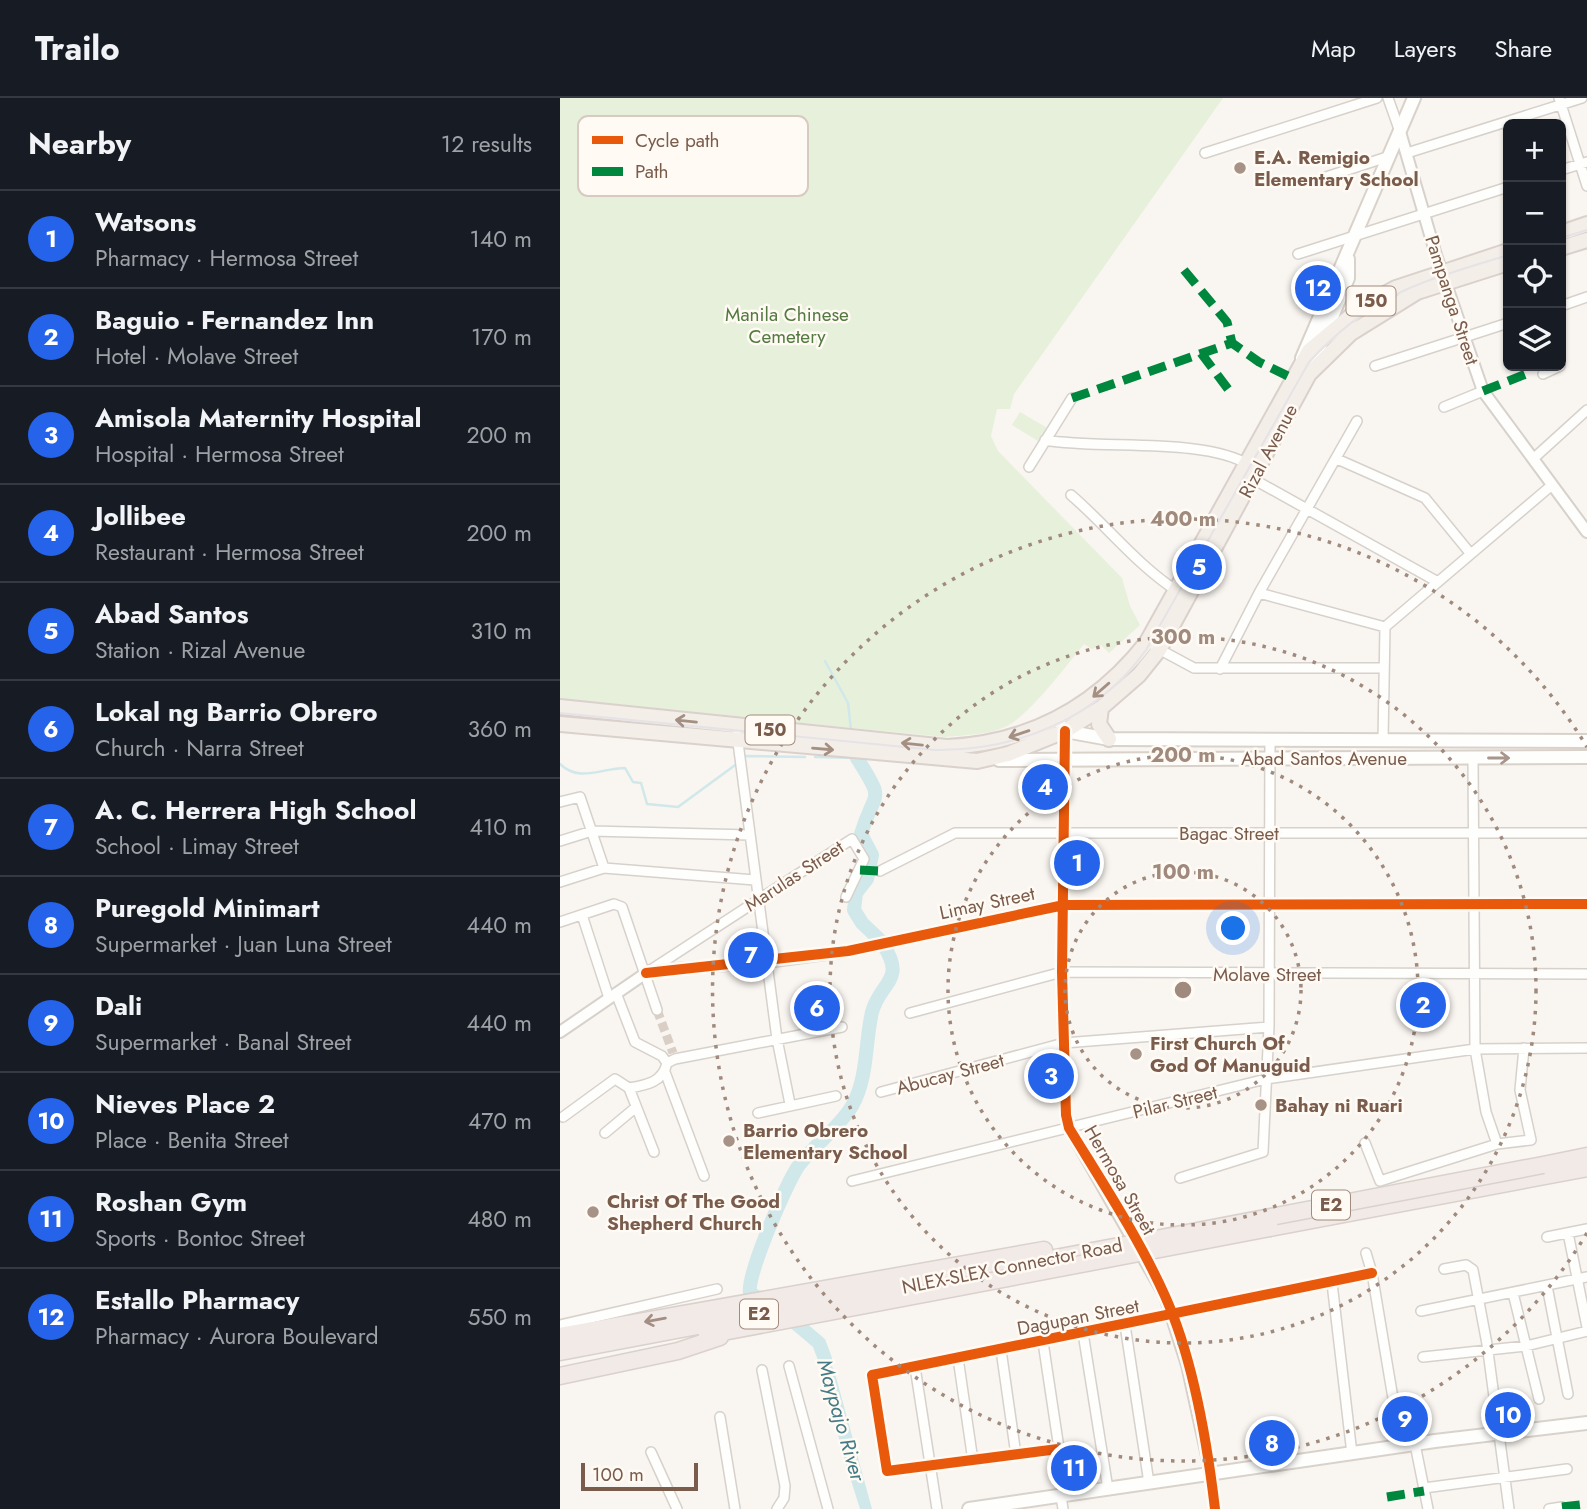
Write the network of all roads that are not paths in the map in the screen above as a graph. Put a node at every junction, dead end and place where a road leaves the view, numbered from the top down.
1 (1377, 98) edge
2 (1388, 98) edge
3 (1414, 98) edge
4 (1582, 98) edge
5 (1560, 101) edge
6 (1400, 132) junction
7 (1205, 153) dead end
8 (1407, 153) junction
9 (1390, 156) junction
10 (1584, 163) edge
11 (1566, 168) edge
12 (1323, 178) dead end
13 (1587, 186) edge
14 (1503, 189) edge
15 (1424, 214) junction
16 (1587, 224) edge
17 (1566, 231) edge
18 (1357, 235) junction
19 (1587, 240) edge
20 (1566, 246) edge
21 (1503, 253) edge
22 (1298, 254) dead end
23 (1348, 258) junction
24 (1503, 264) edge
25 (1443, 277) junction
26 (1587, 298) edge
27 (1566, 304) edge
28 (1503, 325) edge
29 (1323, 338) junction
30 (1463, 338) junction
31 (1375, 366) dead end
32 (1304, 369) junction
33 (1549, 371) edge
34 (1543, 374) dead end
35 (1483, 391) junction
36 (1072, 398) dead end
37 (1444, 407) dead end
38 (1587, 410) edge
39 (1357, 421) dead end
40 (1045, 440) junction
41 (1337, 459) junction
42 (1533, 459) junction
43 (1029, 467) dead end
44 (1252, 471) junction
45 (1552, 485) junction
46 (1071, 495) dead end
47 (1308, 508) junction
48 (1587, 532) edge
49 (1470, 553) junction
50 (1438, 582) junction
51 (1177, 591) junction
52 (1259, 593) junction
53 (1385, 627) junction
54 (1153, 646) junction
55 (1383, 668) junction
56 (1220, 669) junction
57 (560, 707) edge
58 (1101, 708) junction
59 (560, 724) edge
60 (737, 726) junction
61 (1061, 726) junction
62 (1109, 739) junction
63 (1270, 740) junction
64 (1383, 740) junction
65 (1587, 741) edge
66 (739, 748) junction
67 (1064, 758) junction
68 (1270, 758) junction
69 (1473, 758) junction
70 (1587, 758) edge
71 (977, 761) junction
72 (560, 802) edge
73 (592, 831) junction
74 (1064, 832) junction
75 (1473, 833) junction
76 (1587, 833) edge
77 (1269, 834) junction
78 (750, 835) junction
79 (560, 841) edge
80 (604, 868) junction
81 (880, 871) dead end
82 (755, 880) junction
83 (560, 882) edge
84 (846, 897) dead end
85 (758, 898) junction
86 (1587, 904) edge
87 (1064, 905) junction
88 (1269, 905) junction
89 (1474, 906) junction
90 (582, 915) junction
91 (560, 922) edge
92 (767, 962) junction
93 (648, 972) junction
94 (1062, 972) junction
95 (1268, 974) junction
96 (1475, 974) junction
97 (1587, 974) edge
98 (612, 996) junction
99 (657, 1010) tunnel mouth
100 (910, 1013) dead end
101 (842, 1027) dead end
102 (1269, 1027) junction
103 (560, 1032) edge
104 (777, 1039) junction
105 (1064, 1044) junction
106 (1524, 1048) junction
107 (1587, 1048) edge
108 (1475, 1049) junction
109 (670, 1061) junction
110 (1266, 1079) junction
111 (629, 1088) junction
112 (881, 1092) dead end
113 (836, 1096) dead end
114 (790, 1104) junction
115 (635, 1108) junction
116 (758, 1112) dead end
117 (563, 1117) dead end
118 (1069, 1128) junction
119 (605, 1133) dead end
120 (1365, 1143) dead end
121 (1497, 1144) junction
122 (654, 1152) dead end
123 (1587, 1156) edge
124 (1587, 1168) edge
125 (704, 1176) dead end
126 (1181, 1178) dead end
127 (852, 1181) dead end
128 (1587, 1229) edge
129 (1568, 1233) junction
130 (1547, 1237) dead end
131 (1119, 1245) junction
132 (1366, 1253) dead end
133 (1444, 1269) dead end
134 (1372, 1273) junction
135 (1583, 1278) edge
136 (1332, 1283) junction
137 (1547, 1286) junction
138 (717, 1289) dead end
139 (1513, 1293) junction
140 (1480, 1301) junction
141 (1422, 1311) dead end
142 (1171, 1315) junction
143 (560, 1325) edge
144 (1125, 1325) junction
145 (745, 1328) junction
146 (1587, 1329) edge
147 (1083, 1333) junction
148 (560, 1336) edge
149 (1557, 1337) junction
150 (1042, 1342) junction
151 (1526, 1346) junction
152 (1001, 1350) junction
153 (560, 1352) edge
154 (1488, 1352) junction
155 (1423, 1357) dead end
156 (958, 1358) junction
157 (560, 1363) edge
158 (789, 1366) dead end
159 (915, 1367) junction
160 (762, 1370) dead end
161 (560, 1376) edge
162 (1568, 1394) dead end
163 (1539, 1399) dead end
164 (720, 1417) dead end
165 (1587, 1423) edge
166 (1498, 1432) junction
167 (1415, 1444) junction
168 (1401, 1446) junction
169 (1058, 1449) junction
170 (651, 1452) dead end
171 (1352, 1454) junction
172 (1016, 1455) junction
173 (973, 1461) junction
174 (930, 1466) junction
175 (1567, 1469) dead end
176 (1211, 1474) junction
177 (1504, 1480) junction
178 (1149, 1483) junction
179 (1424, 1488) junction
180 (1108, 1489) junction
181 (1063, 1500) edge
182 (1562, 1507) edge
183 (985, 1508) edge
184 (677, 1509) edge
185 (735, 1509) edge
186 (777, 1509) edge
187 (828, 1509) edge
188 (937, 1509) edge
189 (969, 1509) edge
190 (1215, 1509) edge
191 (1429, 1509) edge
192 (1509, 1509) edge
193 (1549, 1509) edge

1 - 7 street
2 - 6 street, Pampanga Street
3 - 6 main road
4 - 5 street
5 - 8 street
5 - 10 street
6 - 8 street, Pampanga Street
6 - 9 main road
8 - 15 street, Pampanga Street
9 - 12 street
9 - 18 main road
10 - 11 street
10 - 13 street
14 - 15 street
15 - 18 street
15 - 25 street, Pampanga Street
16 - 17 main road
18 - 22 street
18 - 23 main road
19 - 20 main road
21 - 25 main road, Rizal Avenue / 150
23 - 29 main road
23 - 32 main road
24 - 25 main road, Rizal Avenue / 150
25 - 29 main road, Rizal Avenue / 150
25 - 30 street, Pampanga Street
25 - 32 main road, Rizal Avenue / 150
26 - 27 street
28 - 30 street
29 - 32 main road, Rizal Avenue / 150
30 - 31 street
30 - 35 street, Pampanga Street
32 - 44 main road, Rizal Avenue / 150
33 - 34 street
35 - 37 street
35 - 42 street, Pampanga Street
36 - 40 street
38 - 42 street
39 - 41 street
40 - 43 street
40 - 44 street
41 - 47 street
41 - 49 street
42 - 45 street, Pampanga Street
44 - 47 street
44 - 51 main road, Rizal Avenue / 150
44 - 54 main road, Rizal Avenue / 150
45 - 48 street, Pampanga Street
45 - 49 street
46 - 51 street
47 - 50 street
47 - 52 street
49 - 50 street
50 - 53 street
51 - 54 main road, Rizal Avenue / 150
52 - 53 street
52 - 56 street
53 - 55 street
54 - 56 street
54 - 58 main road, Rizal Avenue / 150
54 -> 61 main road, Rizal Avenue / 150
55 - 56 street
55 - 64 street
60 -> 57 main road, 150
58 - 61 main road, Rizal Avenue / 150
58 - 62 main road
59 - 66 main road, 150
61 -> 60 main road, Rizal Avenue / 150
60 - 66 street
61 - 62 main road, Abad Santos Avenue
61 - 67 street, Hermosa Street
61 - 71 main road, Rizal Avenue / 150
62 - 63 main road, Abad Santos Avenue
63 - 64 main road, Abad Santos Avenue
63 - 68 street
64 - 65 main road, Abad Santos Avenue
66 -> 71 main road, 150
66 - 78 street
67 - 68 main road, Abad Santos Avenue
67 - 71 main road, Abad Santos Avenue
67 - 74 street, Hermosa Street
68 - 69 main road, Abad Santos Avenue
68 - 77 street
69 -> 70 main road, Abad Santos Avenue
69 - 75 street
72 - 73 street
73 - 78 street
73 - 79 street
73 - 80 street
74 - 77 street, Bagac Street
74 - 81 street, Bagac Street
74 - 87 street, Hermosa Street
75 - 76 street, Bagac Street
75 - 77 street, Bagac Street
75 - 89 street
77 - 88 street
78 - 82 street
80 - 82 street
80 - 83 street
82 - 85 street
84 - 85 street, Marulas Street
85 - 92 street
85 - 93 street, Marulas Street
86 - 89 street, Limay Street
87 - 88 street, Limay Street
87 - 92 street, Limay Street
87 - 94 street, Hermosa Street
88 - 89 street, Limay Street
88 - 95 street
89 - 96 street
90 - 91 street
90 - 93 street
90 - 98 street
92 - 93 street, Limay Street
92 - 104 street
93 - 98 street
93 - 99 street
94 - 95 street, Molave Street
94 - 100 street, Molave Street
94 - 105 street, Hermosa Street
95 - 96 street, Molave Street
95 - 102 street
96 - 97 street, Molave Street
96 - 108 street
98 - 103 street
98 - 109 street
101 - 104 street
102 - 105 street, Abucay Street
102 - 110 street
104 - 109 street
104 - 114 street
105 - 112 street, Abucay Street
105 - 118 street, Hermosa Street
106 - 107 street, Pilar Street
106 - 108 street, Pilar Street
106 - 121 street
108 - 110 street, Pilar Street
108 - 121 street
109 - 111 street
109 - 125 street
110 - 118 street, Pilar Street
110 - 126 street
111 - 115 street
111 - 117 street
113 - 114 street
114 - 116 street
115 - 119 street
115 - 122 street
118 - 127 street, Pilar Street
118 - 142 street, Hermosa Street
120 - 121 street
123 - 131 highway, NLEX-SLEX Connector Road / E2, bridge
124 - 145 highway, NLEX-SLEX Connector Road / E2, bridge
128 - 129 street
129 - 130 street
129 - 135 street
131 -> 148 highway
131 - 153 highway, NLEX-SLEX Connector Road / E2
132 - 134 street
133 - 140 street
134 - 136 street, Dagupan Street
134 - 168 street
135 - 137 street
135 - 146 street
136 - 142 street, Dagupan Street
136 - 171 street
137 - 139 street
137 - 149 street
138 - 143 street
139 - 140 street
139 - 151 street
140 - 141 street
140 - 154 street
142 - 144 street, Dagupan Street
142 - 176 street, Hermosa Street
144 - 147 street, Dagupan Street
144 - 178 street
145 - 157 highway, NLEX-SLEX Connector Road / E2
145 - 161 highway
146 - 149 street
147 - 150 street, Dagupan Street
147 - 180 street
149 - 151 street
149 - 162 street
150 - 152 street, Dagupan Street
150 - 169 street
151 - 154 street
151 - 163 street
152 - 156 street, Dagupan Street
152 - 172 street
154 - 155 street
154 - 166 street
156 - 159 street, Dagupan Street
156 - 173 street
158 - 187 street
159 - 174 street
159 - 174 street, Dagupan Street
160 - 186 street
164 - 185 street
165 - 166 main road
166 - 167 main road
166 - 177 street
167 - 168 main road
167 - 179 street
168 - 171 main road
169 - 172 street
169 - 181 street
170 - 184 street
171 - 176 main road
172 - 173 street
173 - 174 street
174 - 188 street
175 - 177 street
176 - 178 main road
176 - 190 street, Hermosa Street
177 - 179 street
177 - 192 street
178 - 180 main road
179 - 191 street
180 - 181 main road
181 - 183 main road
182 - 193 street
183 - 189 main road

